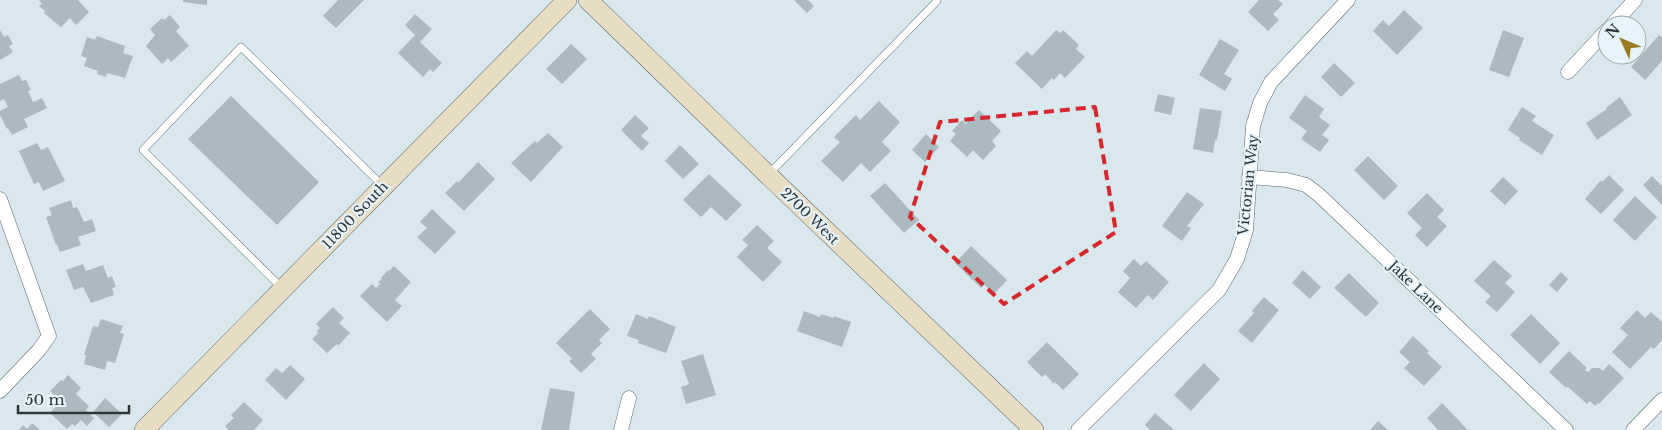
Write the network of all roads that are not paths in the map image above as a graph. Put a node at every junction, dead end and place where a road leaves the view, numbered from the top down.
1 (567, 0) edge
2 (588, 0) edge
3 (1348, 0) edge
4 (1635, 0) edge
5 (936, 1) edge
6 (1621, 15) edge
7 (1597, 41) edge
8 (1568, 72) dead end
9 (768, 175) junction
10 (1249, 177) junction
11 (383, 187) junction
12 (1, 203) edge
13 (283, 288) junction
14 (0, 391) edge
15 (629, 398) dead end
16 (1662, 400) edge
17 (144, 430) edge
18 (621, 430) edge
19 (1034, 430) edge
20 (1078, 430) edge
21 (1566, 430) edge
22 (1633, 430) edge

1 - 11 main road, 11800 South
2 - 9 main road, 2700 West
3 - 10 street, Victorian Way
4 - 6 street
5 - 9 lane
7 - 8 street
9 - 19 main road, 2700 West
10 - 20 street, Victorian Way
10 - 21 street, Jake Lane
11 - 13 main road, 11800 South
11 - 13 lane
12 - 14 street
13 - 17 main road, 11800 South
15 - 18 street
16 - 22 street

